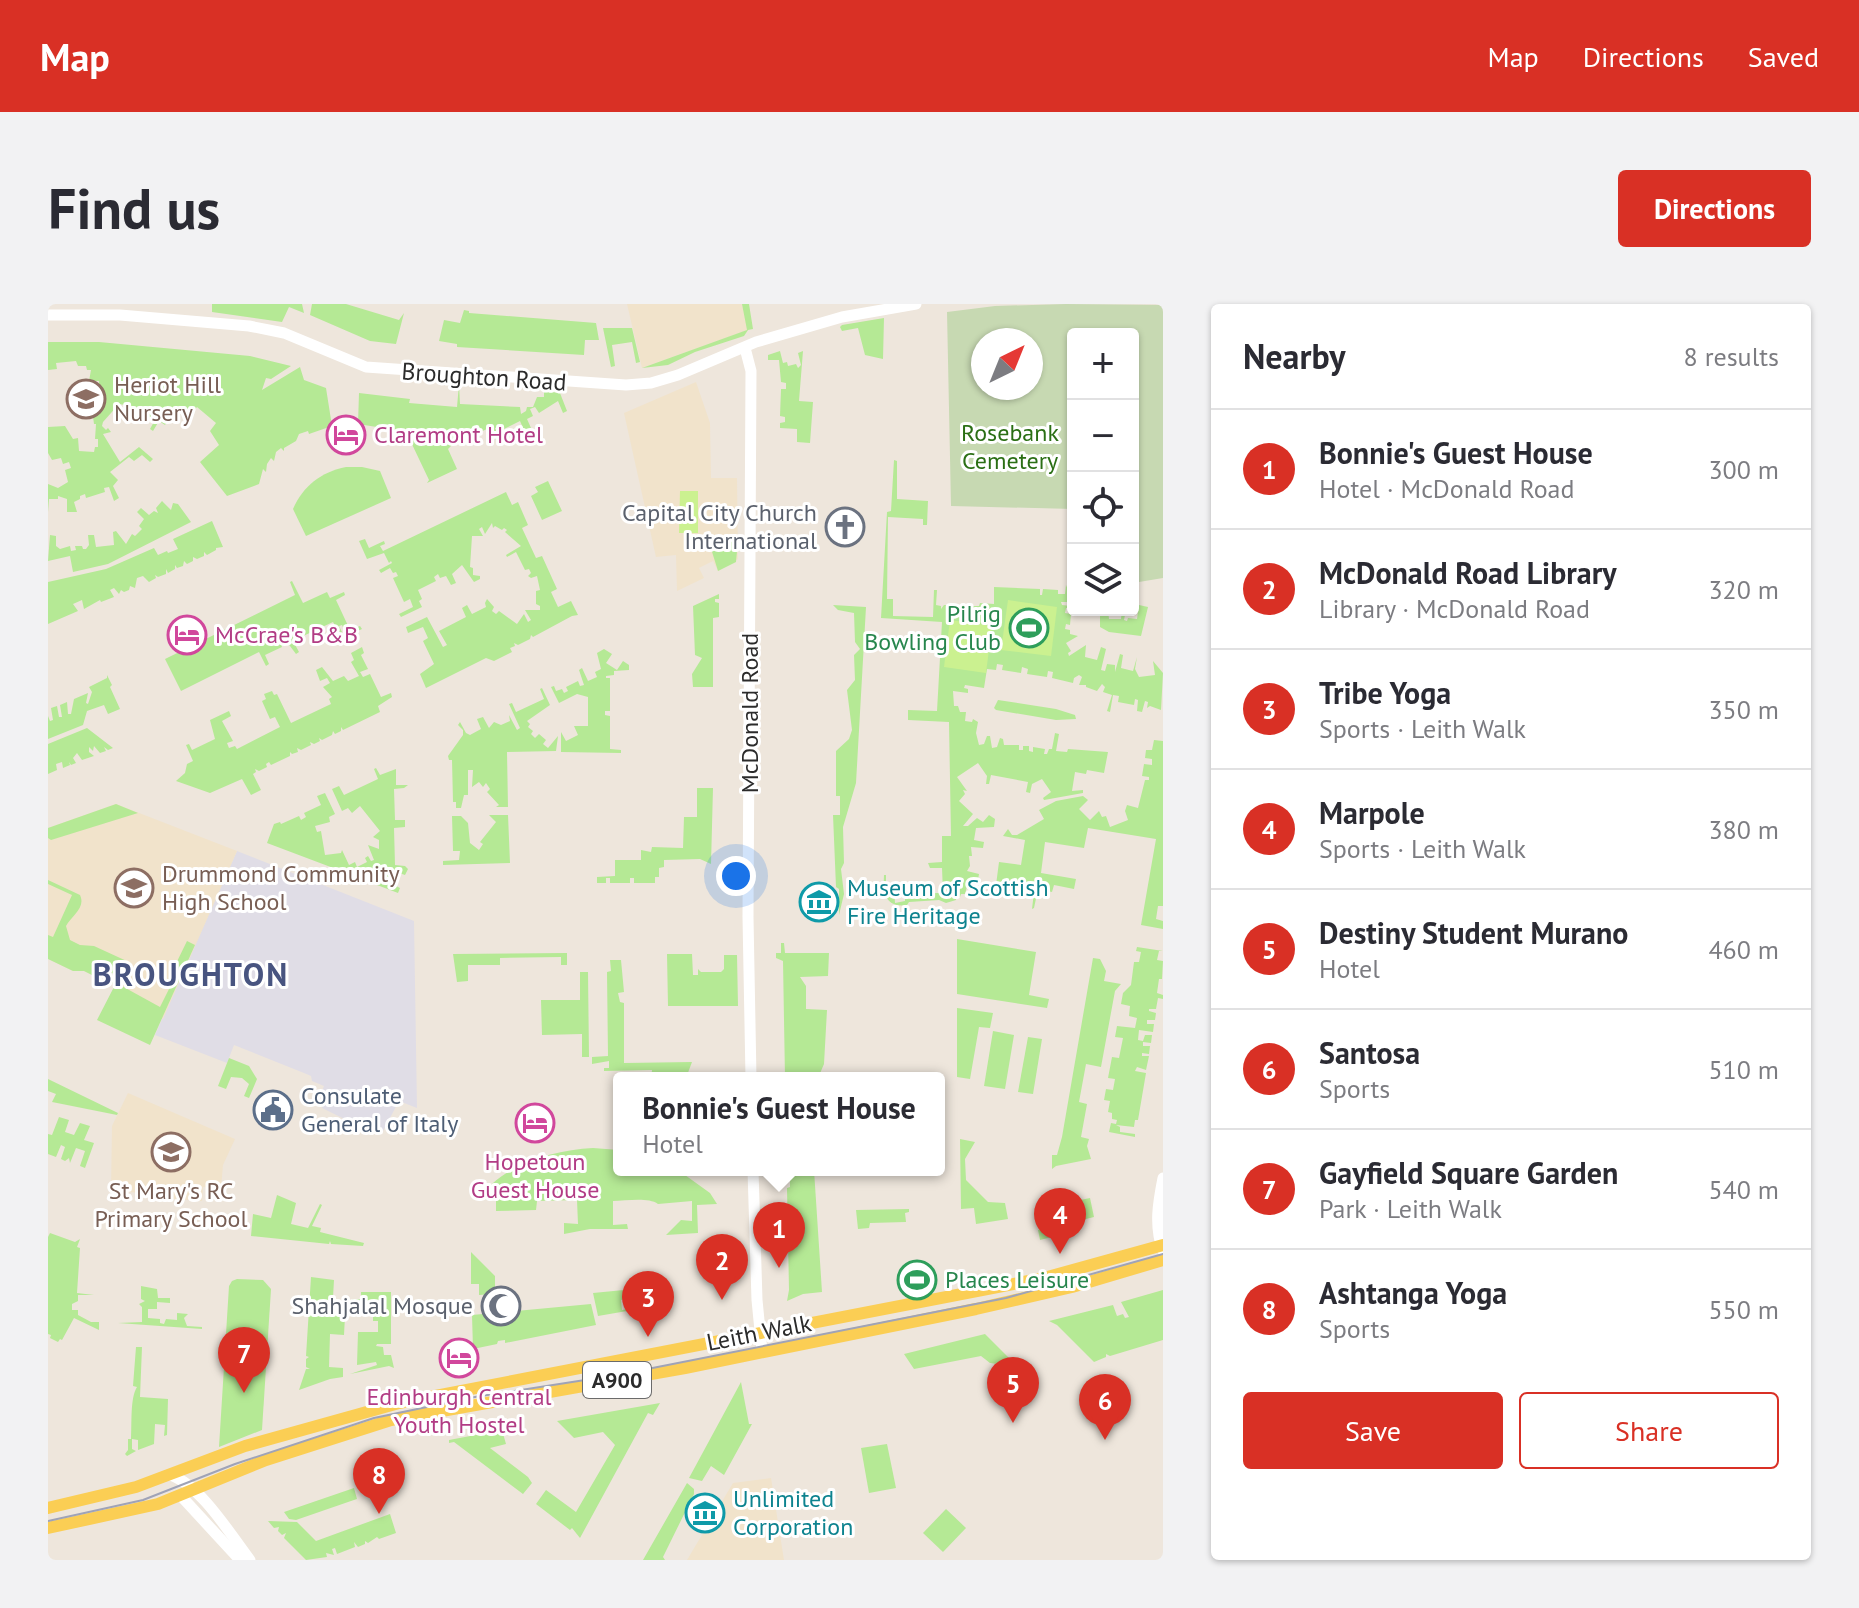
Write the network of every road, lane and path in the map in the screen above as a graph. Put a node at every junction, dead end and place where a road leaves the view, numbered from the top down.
1 (916, 304) edge
2 (48, 315) edge
3 (745, 348) junction
4 (751, 1072) edge
5 (753, 1176) edge
6 (1163, 1178) edge
7 (1162, 1247) edge
8 (1163, 1260) edge
9 (759, 1333) junction
10 (762, 1351) junction
11 (171, 1475) junction
12 (194, 1490) junction
13 (181, 1496) junction
14 (48, 1508) edge
15 (48, 1528) edge
16 (240, 1560) edge
17 (250, 1560) edge

1 - 3 main road, Broughton Road
2 - 3 main road, Broughton Road
3 - 4 main road, McDonald Road
5 - 9 main road
6 - 7 main road
7 - 9 main road, Leith Walk / A900
8 - 10 main road, Leith Walk / A900
9 - 10 main road
9 - 11 main road, Leith Walk / A900
10 - 12 main road, Leith Walk / A900
11 - 12 main road
11 - 14 main road, A900
12 - 13 main road, Leith Walk / A900
12 - 17 main road
13 - 15 main road, A900
13 - 16 main road

